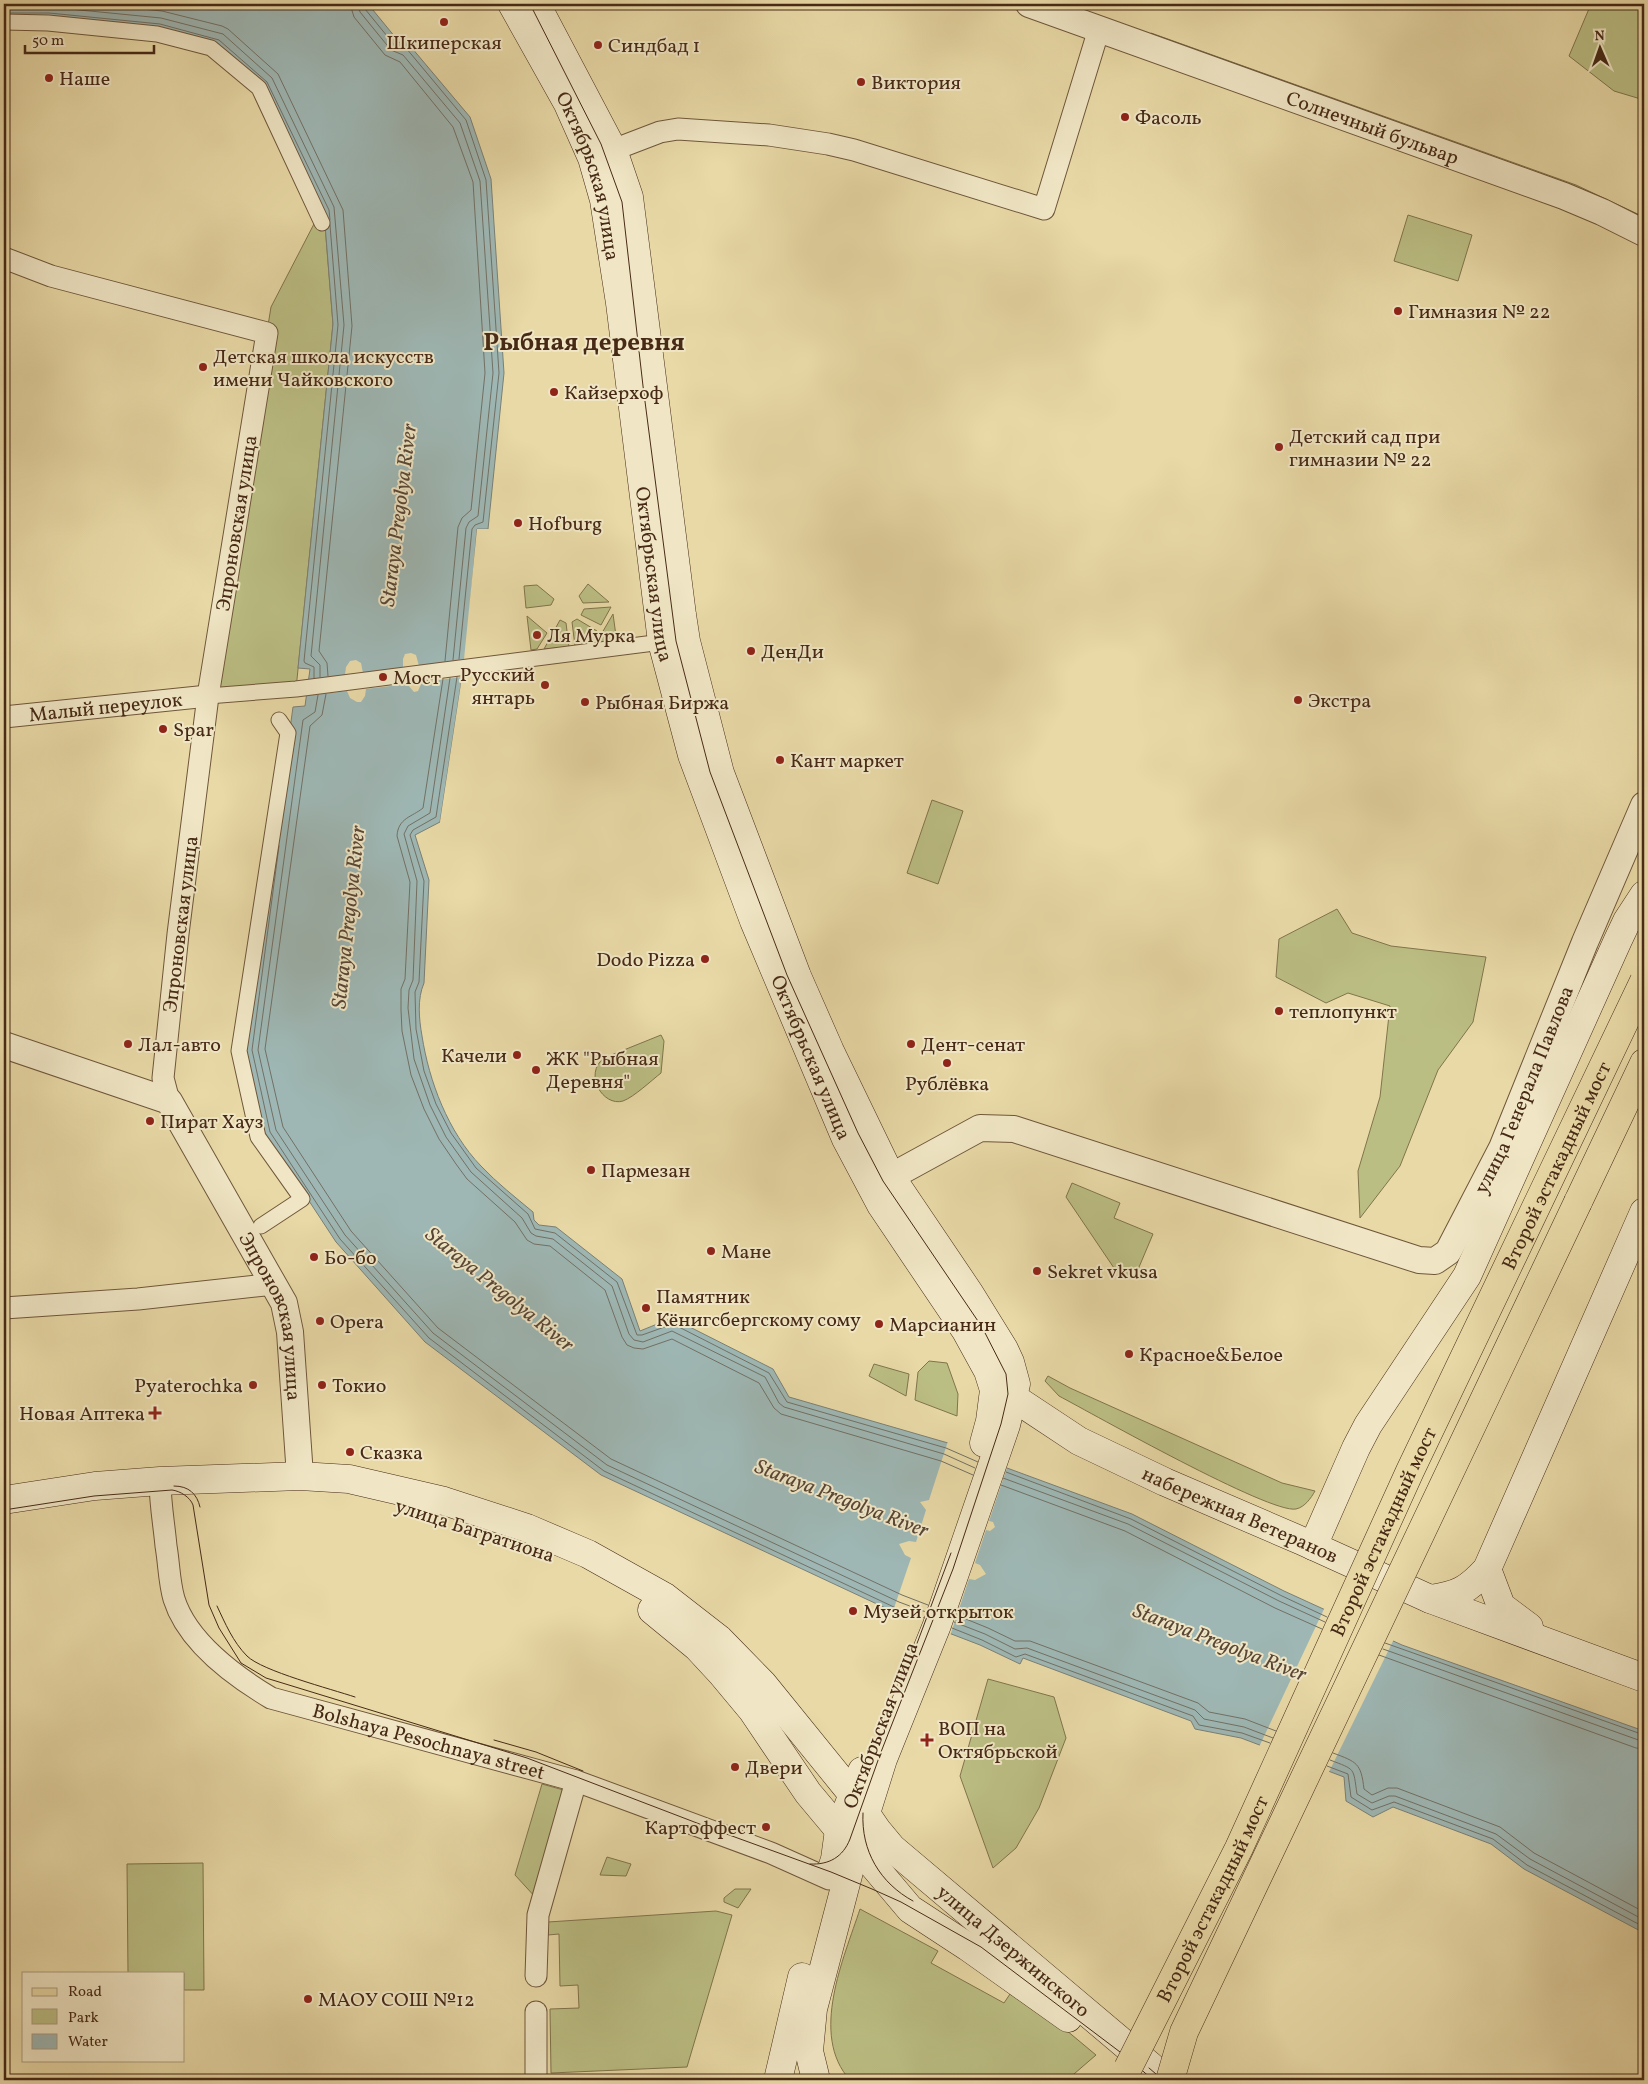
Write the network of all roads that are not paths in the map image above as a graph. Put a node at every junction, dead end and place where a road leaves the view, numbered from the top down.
1 (512, 4) edge
2 (536, 4) edge
3 (1029, 4) edge
4 (4, 22) edge
5 (1099, 29) junction
6 (613, 150) junction
7 (322, 223) dead end
8 (1644, 233) edge
9 (4, 258) edge
10 (662, 642) junction
11 (208, 696) junction
12 (4, 717) edge
13 (279, 720) dead end
14 (1644, 805) edge
15 (1644, 895) edge
16 (1644, 981) edge
17 (4, 1044) edge
18 (1644, 1064) edge
19 (169, 1101) junction
20 (881, 1182) junction
21 (1639, 1224) edge
22 (261, 1226) dead end
23 (274, 1284) junction
24 (4, 1308) edge
25 (1004, 1394) junction
26 (300, 1482) junction
27 (160, 1488) junction
28 (4, 1500) edge
29 (4, 1514) edge
30 (1313, 1546) junction
31 (1487, 1569) junction
32 (1430, 1600) junction
33 (1552, 1644) junction
34 (1644, 1678) edge
35 (576, 1781) junction
36 (859, 1804) junction
37 (849, 1846) junction
38 (829, 1879) junction
39 (536, 1976) dead end
40 (536, 2012) dead end
41 (536, 2080) edge
42 (778, 2080) edge
43 (816, 2080) edge
44 (1118, 2080) edge
45 (1147, 2080) edge
46 (1169, 2080) edge

1 - 10 main road, Октябрьская улица
2 - 6 main road, Октябрьская улица
3 - 5 street, Солнечный бульвар
4 - 7 street
5 - 6 street, Октябрьская улица
5 - 8 street, Солнечный бульвар
6 - 20 main road, Октябрьская улица
9 - 11 street, Эпроновская улица
10 - 11 street
10 - 20 main road, Октябрьская улица
11 - 12 street, Малый переулок
11 - 19 street, Эпроновская улица
13 - 22 street, Эпроновская улица
14 - 20 street, улица Генерала Павлова
15 - 30 main road
16 - 44 main road, Второй эстакадный мост, bridge
17 - 19 street
18 - 46 main road, Второй эстакадный мост, bridge
19 - 23 street, Эпроновская улица
20 - 25 main road, Октябрьская улица
21 - 31 main road
23 - 24 street
23 - 26 street, Эпроновская улица
25 - 30 main road, набережная Ветеранов
25 - 36 main road, Октябрьская улица
26 - 27 main road, улица Багратиона
26 - 36 main road, улица Багратиона
26 - 37 main road, улица Багратиона
27 - 28 main road, улица Багратиона
27 - 29 main road, улица Багратиона
27 - 35 street, Bolshaya Pesochnaya street
30 - 32 main road, набережная Ветеранов
31 - 32 main road
31 - 33 main road
32 - 33 main road, набережная Ветеранов
33 - 34 main road, набережная Ветеранов
35 - 38 street, Bolshaya Pesochnaya street
35 - 39 street
36 - 37 main road, Октябрьская улица
36 - 46 main road, улица Дзержинского
37 - 38 main road, Октябрьская улица
37 - 43 main road
37 - 45 main road, улица Дзержинского
38 - 42 main road, Октябрьская улица
40 - 41 street

